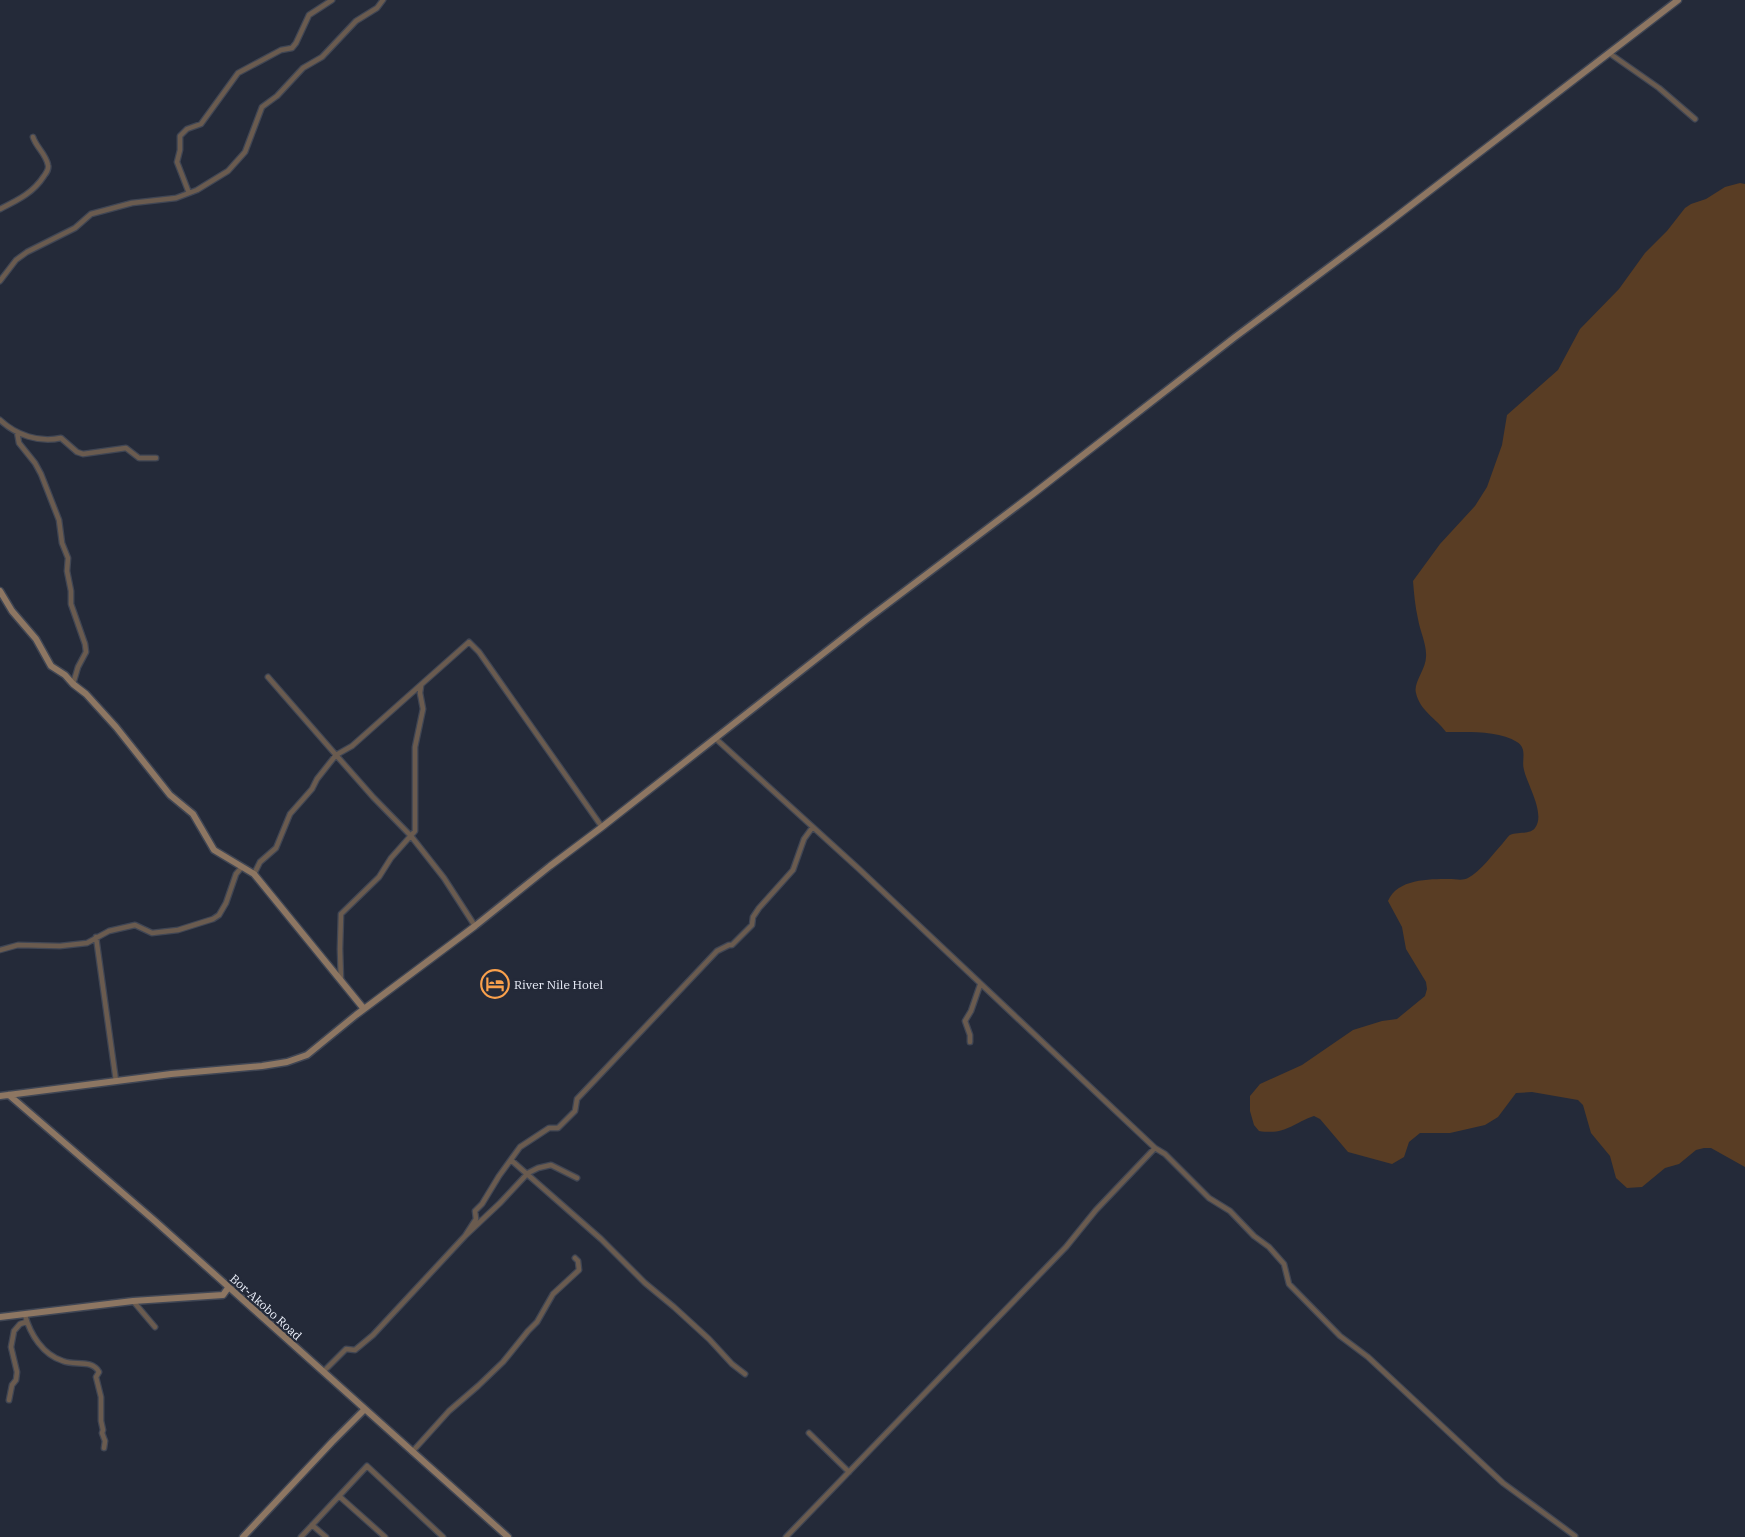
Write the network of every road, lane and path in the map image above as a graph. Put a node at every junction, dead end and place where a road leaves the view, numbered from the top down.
1 (332, 0) edge
2 (383, 0) edge
3 (1678, 0) edge
4 (1609, 53) junction
5 (1695, 119) dead end
6 (33, 137) dead end
7 (189, 193) junction
8 (0, 209) edge
9 (0, 281) edge
10 (0, 420) edge
11 (17, 432) junction
12 (156, 458) dead end
13 (0, 591) edge
14 (268, 677) dead end
15 (73, 684) junction
16 (421, 685) junction
17 (715, 738) junction
18 (336, 755) junction
19 (602, 827) junction
20 (812, 828) junction
21 (411, 836) junction
22 (242, 867) junction
23 (254, 874) junction
24 (475, 926) junction
25 (96, 937) junction
26 (0, 950) edge
27 (341, 981) junction
28 (980, 985) junction
29 (364, 1009) junction
30 (970, 1042) dead end
31 (116, 1081) junction
32 (9, 1095) junction
33 (0, 1096) edge
34 (1155, 1148) junction
35 (511, 1160) junction
36 (528, 1173) junction
37 (577, 1178) dead end
38 (465, 1236) junction
39 (575, 1258) dead end
40 (228, 1288) junction
41 (134, 1301) junction
42 (0, 1317) edge
43 (26, 1318) junction
44 (155, 1327) dead end
45 (323, 1372) junction
46 (745, 1374) dead end
47 (9, 1400) dead end
48 (364, 1410) junction
49 (809, 1433) dead end
50 (104, 1448) dead end
51 (412, 1452) junction
52 (848, 1472) junction
53 (339, 1496) junction
54 (312, 1525) junction
55 (1575, 1536) edge
56 (243, 1537) edge
57 (301, 1537) edge
58 (326, 1537) edge
59 (385, 1537) edge
60 (443, 1537) edge
61 (508, 1537) edge
62 (786, 1537) edge

1 - 7 street
2 - 7 street
3 - 4 street
4 - 5 street
4 - 17 street
6 - 8 street
7 - 9 street
10 - 11 street
11 - 12 street
11 - 15 street
13 - 15 street
14 - 18 street
15 - 22 street
16 - 18 street
16 - 19 street
16 - 21 street
17 - 19 street
17 - 20 street
18 - 21 street
18 - 23 street
19 - 24 street
20 - 28 street
20 - 35 street
21 - 24 street
21 - 27 street
22 - 23 street
22 - 25 street
23 - 27 street
24 - 29 street
25 - 26 street
25 - 31 street
27 - 29 street
28 - 30 street
28 - 34 street
29 - 31 street
31 - 32 street
32 - 33 street
32 - 40 street, Bor-Akobo Road
34 - 52 street
34 - 55 street
35 - 36 street
35 - 38 street
36 - 37 street
36 - 38 street
36 - 46 street
38 - 45 street
39 - 51 street
40 - 41 street
40 - 45 street, Bor-Akobo Road
41 - 43 street
41 - 44 street
42 - 43 street
43 - 47 street
43 - 50 street
45 - 48 street, Bor-Akobo Road
48 - 51 street, Bor-Akobo Road
48 - 56 street
49 - 52 street
51 - 61 street, Bor-Akobo Road
52 - 62 street
53 - 54 street
53 - 59 street
53 - 60 street
54 - 57 street
54 - 58 street

